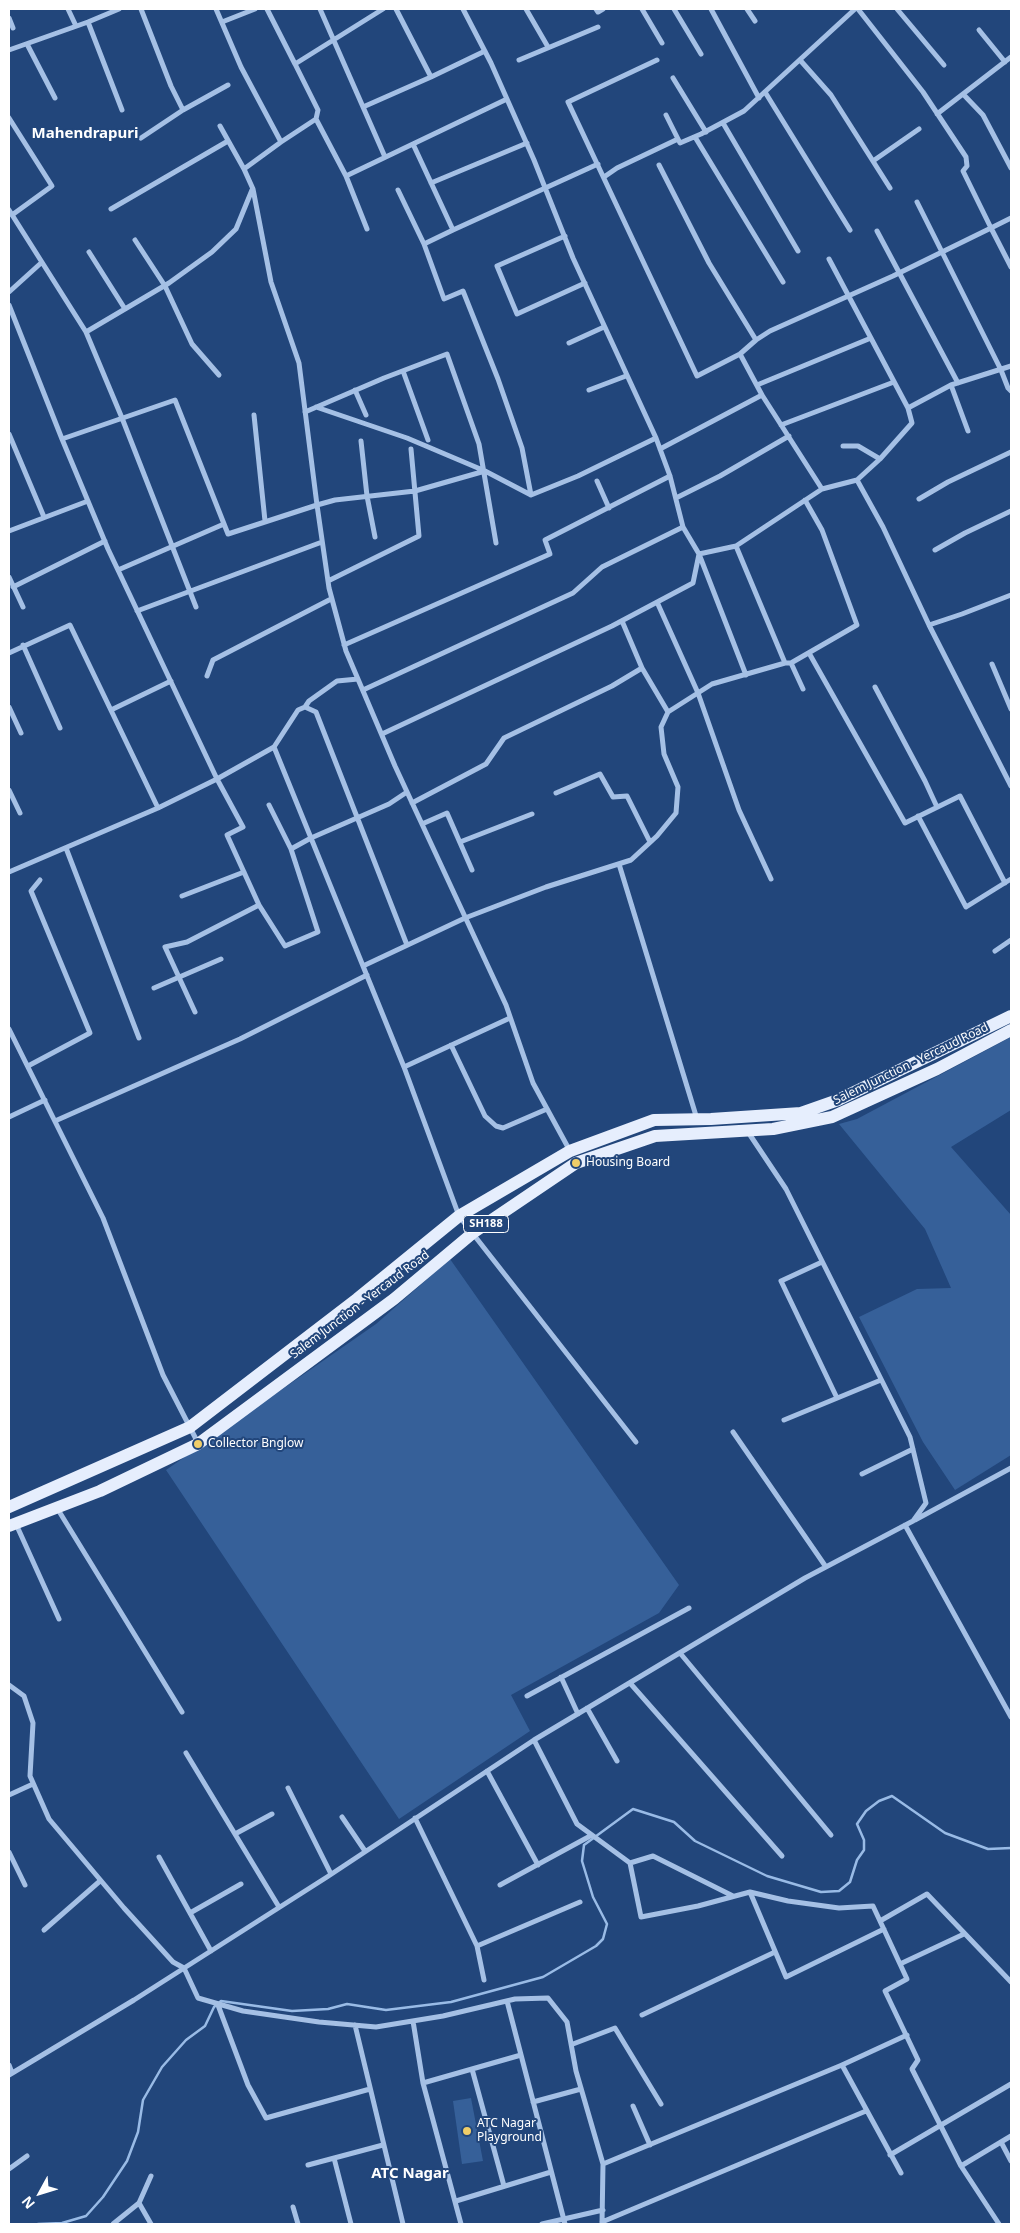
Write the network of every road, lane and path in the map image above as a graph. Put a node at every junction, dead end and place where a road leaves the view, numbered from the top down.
1 (68, 9) edge
2 (120, 9) edge
3 (141, 9) edge
4 (216, 9) edge
5 (255, 9) edge
6 (268, 9) edge
7 (320, 9) edge
8 (383, 9) edge
9 (396, 9) edge
10 (463, 9) edge
11 (526, 9) edge
12 (596, 9) edge
13 (603, 9) edge
14 (642, 9) edge
15 (674, 9) edge
16 (711, 9) edge
17 (748, 9) edge
18 (856, 9) edge
19 (897, 9) edge
20 (9, 18) edge
21 (755, 21) dead end
22 (88, 22) junction
23 (222, 22) junction
24 (76, 26) junction
25 (598, 27) dead end
26 (13, 28) dead end
27 (978, 30) dead end
28 (333, 40) junction
29 (662, 43) dead end
30 (27, 44) junction
31 (548, 47) junction
32 (9, 50) edge
33 (485, 51) junction
34 (701, 54) dead end
35 (1011, 56) edge
36 (519, 60) dead end
37 (657, 60) dead end
38 (800, 60) junction
39 (1004, 62) junction
40 (295, 64) junction
41 (944, 65) dead end
42 (431, 77) junction
43 (673, 78) dead end
44 (228, 85) dead end
45 (765, 92) junction
46 (963, 94) junction
47 (55, 98) dead end
48 (759, 98) junction
49 (507, 99) junction
50 (363, 108) junction
51 (122, 110) dead end
52 (183, 110) junction
53 (937, 114) junction
54 (666, 115) dead end
55 (9, 118) edge
56 (316, 119) junction
57 (723, 123) junction
58 (220, 126) dead end
59 (919, 129) dead end
60 (706, 132) junction
61 (695, 137) junction
62 (141, 138) dead end
63 (678, 139) junction
64 (228, 141) junction
65 (281, 142) junction
66 (527, 143) junction
67 (413, 144) junction
68 (385, 157) junction
69 (873, 161) junction
70 (598, 164) junction
71 (659, 165) dead end
72 (1011, 168) edge
73 (244, 169) junction
74 (346, 176) junction
75 (604, 177) junction
76 (431, 183) junction
77 (890, 188) dead end
78 (252, 189) junction
79 (546, 189) junction
80 (398, 190) dead end
81 (917, 202) dead end
82 (110, 209) dead end
83 (10, 212) edge
84 (1011, 218) edge
85 (991, 228) junction
86 (368, 230) dead end
87 (453, 230) junction
88 (850, 230) dead end
89 (878, 231) dead end
90 (565, 236) junction
91 (135, 240) dead end
92 (424, 244) junction
93 (798, 251) dead end
94 (89, 252) dead end
95 (942, 252) junction
96 (829, 259) dead end
97 (41, 263) junction
98 (1011, 267) edge
99 (899, 273) junction
100 (783, 282) dead end
101 (585, 283) junction
102 (165, 286) junction
103 (9, 292) edge
104 (848, 296) junction
105 (9, 305) edge
106 (125, 309) junction
107 (604, 327) junction
108 (86, 332) junction
109 (871, 338) junction
110 (756, 340) junction
111 (569, 343) dead end
112 (740, 354) junction
113 (1011, 366) edge
114 (403, 370) junction
115 (1001, 370) junction
116 (219, 375) dead end
117 (626, 376) junction
118 (894, 382) junction
119 (958, 383) junction
120 (757, 385) junction
121 (951, 386) junction
122 (355, 390) junction
123 (589, 390) dead end
124 (1011, 391) edge
125 (762, 395) junction
126 (316, 407) junction
127 (908, 408) junction
128 (305, 412) junction
129 (254, 415) dead end
130 (366, 415) dead end
131 (122, 418) junction
132 (782, 425) junction
133 (968, 431) dead end
134 (9, 434) edge
135 (789, 436) junction
136 (656, 438) junction
137 (62, 439) junction
138 (428, 440) dead end
139 (361, 441) dead end
140 (843, 446) dead end
141 (411, 449) dead end
142 (660, 449) junction
143 (1011, 452) edge
144 (880, 459) junction
145 (485, 472) junction
146 (670, 476) junction
147 (857, 480) junction
148 (597, 482) dead end
149 (822, 489) junction
150 (415, 491) junction
151 (530, 495) junction
152 (367, 496) junction
153 (676, 498) junction
154 (920, 499) dead end
155 (805, 500) junction
156 (88, 501) junction
157 (317, 504) junction
158 (609, 508) junction
159 (1011, 511) edge
160 (44, 517) junction
161 (265, 522) junction
162 (224, 524) junction
163 (683, 526) junction
164 (9, 531) edge
165 (375, 537) dead end
166 (105, 541) junction
167 (322, 542) junction
168 (496, 543) dead end
169 (736, 546) junction
170 (172, 547) junction
171 (935, 550) dead end
172 (699, 554) junction
173 (118, 570) junction
174 (9, 577) edge
175 (328, 581) junction
176 (13, 587) junction
177 (190, 591) junction
178 (1011, 595) edge
179 (331, 599) junction
180 (656, 602) junction
181 (23, 607) dead end
182 (196, 607) dead end
183 (137, 611) junction
184 (622, 621) junction
185 (929, 624) junction
186 (23, 645) junction
187 (344, 645) junction
188 (9, 653) edge
189 (809, 653) junction
190 (785, 663) junction
191 (791, 663) junction
192 (992, 664) dead end
193 (642, 668) junction
194 (746, 675) junction
195 (207, 676) dead end
196 (358, 679) junction
197 (171, 681) junction
198 (875, 686) dead end
199 (803, 689) dead end
200 (363, 690) junction
201 (698, 693) junction
202 (9, 707) edge
203 (305, 708) junction
204 (1011, 709) edge
205 (111, 710) junction
206 (668, 712) junction
207 (60, 728) dead end
208 (21, 733) dead end
209 (382, 734) junction
210 (274, 748) junction
211 (217, 779) junction
212 (1011, 786) edge
213 (9, 790) edge
214 (407, 792) junction
215 (556, 793) dead end
216 (412, 803) junction
217 (269, 805) dead end
218 (937, 807) junction
219 (158, 808) junction
220 (20, 813) dead end
221 (532, 814) dead end
222 (918, 816) junction
223 (357, 818) junction
224 (422, 824) junction
225 (311, 838) junction
226 (460, 842) junction
227 (650, 842) junction
228 (66, 848) junction
229 (291, 849) junction
230 (618, 864) junction
231 (472, 870) dead end
232 (9, 872) edge
233 (244, 872) junction
234 (771, 879) dead end
235 (1011, 879) edge
236 (40, 880) dead end
237 (1005, 883) junction
238 (182, 896) dead end
239 (259, 905) junction
240 (465, 918) junction
241 (1011, 940) edge
242 (407, 946) junction
243 (995, 951) dead end
244 (221, 959) dead end
245 (363, 966) junction
246 (367, 975) junction
247 (179, 978) junction
248 (154, 988) dead end
249 (195, 1012) dead end
250 (1011, 1016) edge
251 (510, 1018) junction
252 (9, 1029) edge
253 (1011, 1030) edge
254 (139, 1038) dead end
255 (451, 1045) junction
256 (28, 1066) junction
257 (404, 1066) junction
258 (45, 1100) junction
259 (547, 1109) junction
260 (9, 1117) edge
261 (698, 1120) junction
262 (55, 1121) junction
263 (748, 1131) junction
264 (573, 1157) junction
265 (459, 1216) junction
266 (474, 1232) junction
267 (822, 1262) junction
268 (881, 1380) junction
269 (837, 1398) junction
270 (784, 1420) dead end
271 (190, 1427) junction
272 (733, 1432) dead end
273 (636, 1442) dead end
274 (198, 1444) junction
275 (913, 1449) junction
276 (1011, 1468) edge
277 (862, 1474) dead end
278 (9, 1507) edge
279 (57, 1508) junction
280 (913, 1521) junction
281 (12, 1525) edge
282 (905, 1525) junction
283 (826, 1567) junction
284 (689, 1608) dead end
285 (59, 1619) dead end
286 (680, 1653) junction
287 (561, 1677) junction
288 (630, 1683) junction
289 (9, 1685) edge
290 (528, 1696) dead end
291 (587, 1708) junction
292 (182, 1712) dead end
293 (578, 1714) junction
294 (1011, 1717) edge
295 (534, 1740) junction
296 (186, 1753) dead end
297 (617, 1761) dead end
298 (487, 1771) junction
299 (33, 1784) junction
300 (288, 1788) dead end
301 (9, 1795) edge
302 (272, 1814) dead end
303 (342, 1817) dead end
304 (415, 1818) junction
305 (235, 1834) junction
306 (592, 1835) junction
307 (831, 1835) dead end
308 (365, 1851) junction
309 (9, 1852) edge
310 (782, 1856) dead end
311 (159, 1857) dead end
312 (630, 1863) junction
313 (538, 1865) junction
314 (331, 1874) junction
315 (100, 1881) junction
316 (25, 1884) dead end
317 (241, 1884) dead end
318 (500, 1885) dead end
319 (750, 1892) junction
320 (733, 1896) junction
321 (580, 1902) dead end
322 (279, 1908) junction
323 (190, 1913) junction
324 (880, 1921) junction
325 (884, 1929) junction
326 (44, 1930) dead end
327 (964, 1934) junction
328 (477, 1946) junction
329 (211, 1950) junction
330 (776, 1952) junction
331 (900, 1964) junction
332 (184, 1968) junction
333 (484, 1980) dead end
334 (1011, 1982) edge
335 (507, 2001) junction
336 (218, 2005) junction
337 (642, 2016) dead end
338 (413, 2021) junction
339 (355, 2025) junction
340 (907, 2035) junction
341 (572, 2044) junction
342 (521, 2055) junction
343 (9, 2065) edge
344 (842, 2065) junction
345 (472, 2069) junction
346 (10, 2074) edge
347 (423, 2084) junction
348 (1011, 2084) edge
349 (370, 2089) junction
350 (581, 2089) junction
351 (533, 2102) junction
352 (662, 2104) dead end
353 (633, 2106) dead end
354 (866, 2111) junction
355 (940, 2124) junction
356 (1011, 2136) edge
357 (1001, 2142) junction
358 (383, 2145) junction
359 (650, 2145) junction
360 (890, 2154) junction
361 (27, 2156) dead end
362 (334, 2158) junction
363 (1011, 2161) edge
364 (603, 2164) junction
365 (308, 2165) dead end
366 (961, 2166) junction
367 (9, 2170) edge
368 (551, 2172) junction
369 (901, 2174) dead end
370 (151, 2176) dead end
371 (504, 2186) junction
372 (456, 2201) junction
373 (139, 2202) junction
374 (293, 2207) dead end
375 (603, 2210) junction
376 (563, 2218) junction
377 (602, 2223) edge
378 (113, 2224) edge
379 (151, 2224) edge
380 (298, 2224) edge
381 (352, 2224) edge
382 (403, 2224) edge
383 (461, 2224) edge
384 (542, 2224) edge
385 (565, 2224) edge
386 (999, 2224) edge

1 - 24 street
2 - 22 street
3 - 52 street
4 - 23 street
5 - 23 street
6 - 40 street
7 - 28 street
8 - 28 street
9 - 42 street
10 - 33 street
11 - 31 street
12 - 13 street
14 - 29 street
15 - 34 street
16 - 48 street
17 - 21 street
18 - 38 street
18 - 53 street
19 - 41 street
20 - 26 street
22 - 24 street
22 - 51 street
23 - 65 street
24 - 30 street
25 - 31 street
27 - 39 street
28 - 40 street
28 - 50 street
30 - 32 street
30 - 47 street
31 - 36 street
33 - 42 street
33 - 49 street
35 - 39 street
37 - 70 street
38 - 45 street
38 - 69 street
39 - 46 street
40 - 56 street
42 - 50 street
43 - 60 street
44 - 52 street
45 - 48 street
45 - 88 street
46 - 53 street
46 - 72 street
48 - 57 street
49 - 66 street
49 - 67 street
50 - 68 street
52 - 62 street
53 - 85 street
54 - 63 street
55 - 83 street
56 - 65 street
56 - 74 street
57 - 60 street
57 - 93 street
58 - 64 street
59 - 69 street
60 - 61 street
61 - 63 street
61 - 100 street
63 - 75 street
64 - 73 street
64 - 82 street
65 - 73 street
66 - 76 street
66 - 79 street
67 - 68 street
67 - 76 street
68 - 74 street
69 - 77 street
70 - 75 street
70 - 79 street
71 - 110 street
73 - 78 street
74 - 86 street
75 - 112 street
76 - 87 street
78 - 102 street
78 - 128 street
79 - 87 street
79 - 90 street
80 - 92 street
81 - 95 street
83 - 97 street
84 - 85 street
85 - 95 street
85 - 98 street
87 - 92 street
89 - 99 street
90 - 101 street
90 - 101 street
91 - 102 street
92 - 151 street
94 - 106 street
95 - 99 street
95 - 115 street
96 - 104 street
97 - 103 street
97 - 108 street
99 - 104 street
99 - 119 street
101 - 107 street
102 - 106 street
102 - 116 street
104 - 109 street
104 - 110 street
105 - 137 street
106 - 108 street
107 - 111 street
107 - 117 street
108 - 131 street
109 - 118 street
109 - 120 street
110 - 112 street
112 - 120 street
113 - 115 street
114 - 122 street
114 - 138 street
114 - 145 street
115 - 119 street
115 - 124 street
117 - 123 street
117 - 136 street
118 - 127 street
118 - 132 street
119 - 121 street
120 - 125 street
121 - 127 street
121 - 133 street
122 - 126 street
122 - 130 street
125 - 132 street
125 - 142 street
126 - 128 street
126 - 145 street
127 - 144 street
128 - 157 street
129 - 161 street
131 - 137 street
131 - 162 street
131 - 170 street
132 - 135 street
134 - 160 street
135 - 149 street
135 - 153 street
136 - 142 street
136 - 151 street
137 - 156 street
139 - 152 street
140 - 144 street
141 - 150 street
142 - 146 street
143 - 154 street
144 - 147 street
145 - 150 street
145 - 151 street
145 - 168 street
146 - 153 street
146 - 158 street
147 - 149 street
147 - 185 street
148 - 158 street
149 - 155 street
150 - 152 street
150 - 175 street
152 - 157 street
152 - 165 street
153 - 163 street
155 - 169 street
155 - 189 street
156 - 160 street
156 - 166 street
157 - 161 street
157 - 167 street
158 - 187 street
159 - 171 street
160 - 164 street
161 - 162 street
162 - 170 street
163 - 172 street
163 - 200 street
166 - 173 street
166 - 176 street
167 - 175 street
167 - 177 street
169 - 172 street
169 - 190 street
170 - 173 street
170 - 177 street
172 - 180 street
172 - 194 street
173 - 183 street
174 - 176 street
175 - 179 street
176 - 181 street
177 - 182 street
177 - 183 street
178 - 185 street
179 - 187 street
179 - 195 street
180 - 184 street
180 - 201 street
183 - 197 street
184 - 193 street
184 - 209 street
185 - 212 street
186 - 188 street
186 - 205 street
186 - 207 street
187 - 196 street
189 - 191 street
189 - 222 street
190 - 191 street
190 - 194 street
191 - 199 street
192 - 204 street
193 - 206 street
193 - 216 street
194 - 201 street
196 - 200 street
196 - 203 street
197 - 205 street
197 - 211 street
198 - 218 street
200 - 209 street
201 - 206 street
201 - 234 street
202 - 208 street
203 - 210 street
203 - 223 street
205 - 219 street
206 - 227 street
209 - 214 street
210 - 211 street
210 - 225 street
211 - 219 street
211 - 233 street
213 - 220 street
214 - 216 street
214 - 223 street
215 - 227 street
216 - 224 street
217 - 229 street
218 - 222 street
218 - 237 street
219 - 228 street
221 - 226 street
222 - 237 street
223 - 225 street
223 - 242 street
224 - 226 street
224 - 240 street
225 - 229 street
225 - 245 street
226 - 231 street
227 - 230 street
228 - 232 street
228 - 254 street
229 - 239 street
230 - 240 street
230 - 261 street
233 - 238 street
233 - 239 street
235 - 237 street
236 - 256 street
239 - 247 street
240 - 242 street
240 - 251 street
241 - 243 street
242 - 245 street
244 - 247 street
245 - 246 street
246 - 257 street
246 - 262 street
247 - 248 street
247 - 249 street
250 - 261 main road, SH188
251 - 255 street
251 - 259 street
252 - 256 street
253 - 263 main road, Salem Junction - Yercaud Road / SH188
255 - 257 street
255 - 259 street
256 - 258 street
257 - 265 street
258 - 260 street
258 - 262 street
259 - 264 street
261 - 264 main road, SH188
262 - 271 street
263 - 264 main road, Salem Junction - Yercaud Road / SH188
263 - 267 street
264 - 265 main road, SH188
264 - 266 main road, Salem Junction - Yercaud Road / SH188
265 - 266 street
265 - 271 main road, SH188
266 - 273 street
266 - 274 main road, Salem Junction - Yercaud Road / SH188
267 - 268 street
267 - 269 street
268 - 269 street
268 - 275 street
269 - 270 street
271 - 274 street
271 - 278 main road, SH188
272 - 283 street
274 - 279 main road, Salem Junction - Yercaud Road / SH188
275 - 277 street
275 - 280 street
276 - 280 street
279 - 281 main road, Salem Junction - Yercaud Road / SH188
279 - 292 street
280 - 282 street
281 - 285 street
282 - 283 street
282 - 294 street
283 - 286 street
284 - 287 street
286 - 288 street
286 - 307 street
287 - 290 street
287 - 293 street
288 - 291 street
288 - 310 street
289 - 299 street
291 - 293 street
291 - 297 street
293 - 295 street
295 - 298 street
295 - 306 street
296 - 305 street
298 - 304 street
298 - 313 street
299 - 301 street
299 - 315 street
300 - 314 street
302 - 305 street
303 - 308 street
304 - 308 street
304 - 328 street
305 - 322 street
306 - 312 street
306 - 313 street
308 - 314 street
309 - 316 street
311 - 323 street
312 - 320 street
312 - 320 street
313 - 318 street
314 - 322 street
315 - 326 street
315 - 332 street
317 - 323 street
319 - 320 street
319 - 324 street
319 - 330 street
321 - 328 street
322 - 329 street
323 - 329 street
324 - 325 street
324 - 327 street
325 - 330 street
325 - 331 street
327 - 331 street
327 - 334 street
328 - 333 street
329 - 332 street
330 - 337 street
331 - 340 street
332 - 336 street
332 - 346 street
335 - 338 street
335 - 341 street
335 - 342 street
336 - 339 street
336 - 349 street
338 - 339 street
338 - 347 street
339 - 349 street
340 - 344 street
340 - 355 street
341 - 350 street
341 - 352 street
342 - 345 street
342 - 351 street
343 - 346 street
344 - 354 street
344 - 359 street
345 - 347 street
345 - 371 street
347 - 372 street
348 - 355 street
349 - 358 street
350 - 351 street
350 - 364 street
351 - 368 street
353 - 359 street
354 - 360 street
354 - 377 street
355 - 360 street
355 - 366 street
356 - 357 street
357 - 363 street
357 - 366 street
358 - 362 street
358 - 382 street
359 - 364 street
360 - 369 street
361 - 367 street
362 - 365 street
362 - 381 street
364 - 375 street
366 - 386 street
368 - 371 street
368 - 376 street
370 - 373 street
371 - 372 street
372 - 383 street
373 - 378 street
373 - 379 street
374 - 380 street
375 - 376 street
375 - 377 street
376 - 384 street
376 - 385 street

